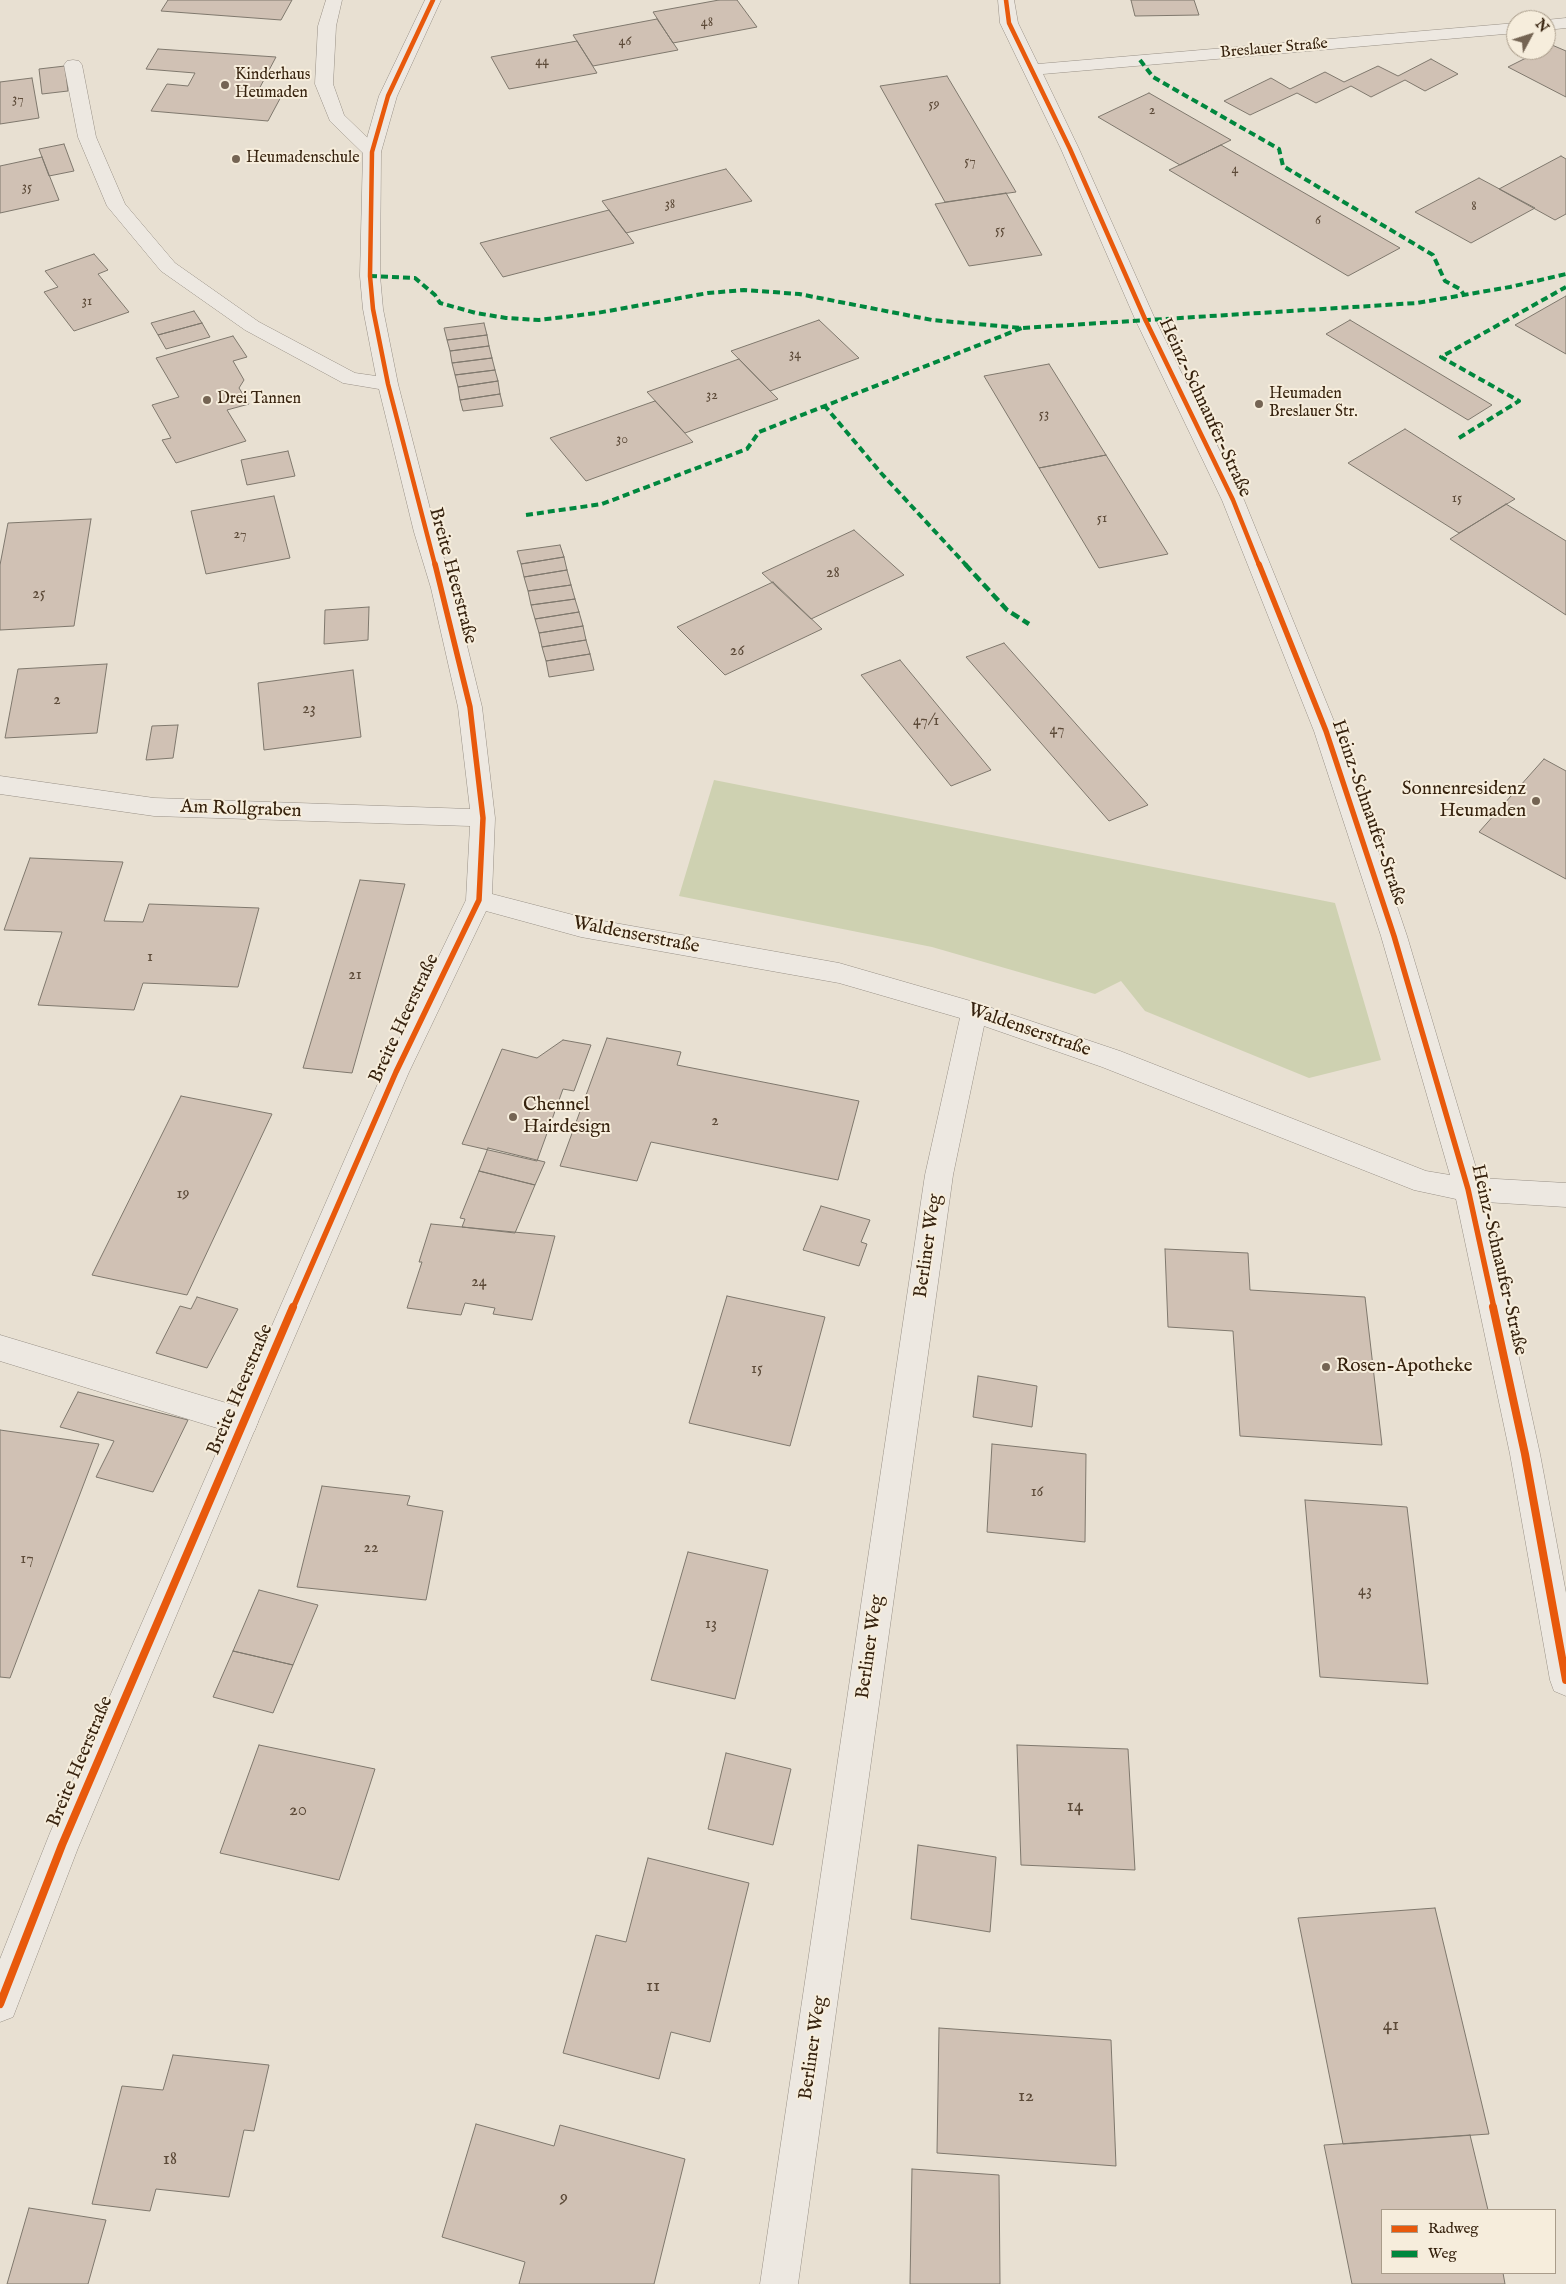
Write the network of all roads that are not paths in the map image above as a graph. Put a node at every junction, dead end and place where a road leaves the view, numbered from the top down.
1 (334, 0) edge
2 (433, 0) edge
3 (1006, 0) edge
4 (1506, 29) edge
5 (73, 65) dead end
6 (1032, 70) junction
7 (372, 152) junction
8 (388, 384) junction
9 (0, 785) edge
10 (483, 818) junction
11 (479, 900) junction
12 (974, 1012) junction
13 (1468, 1188) junction
14 (1566, 1195) edge
15 (0, 1348) edge
16 (243, 1422) junction
17 (1566, 1680) edge
18 (0, 2004) edge
19 (779, 2284) edge

1 - 7 street
2 - 7 street, Breite Heerstraße
3 - 6 street, Heinz-Schnaufer-Straße
4 - 6 street, Breslauer Straße
5 - 8 street
6 - 13 street, Heinz-Schnaufer-Straße
7 - 8 street, Breite Heerstraße
8 - 10 street, Breite Heerstraße
9 - 10 street, Am Rollgraben
10 - 11 street, Breite Heerstraße
11 - 12 street, Waldenserstraße
11 - 16 street, Breite Heerstraße
12 - 13 street, Waldenserstraße
12 - 19 street, Berliner Weg
13 - 14 street, Waldenserstraße
13 - 17 street, Heinz-Schnaufer-Straße
15 - 16 street
16 - 18 street, Breite Heerstraße

